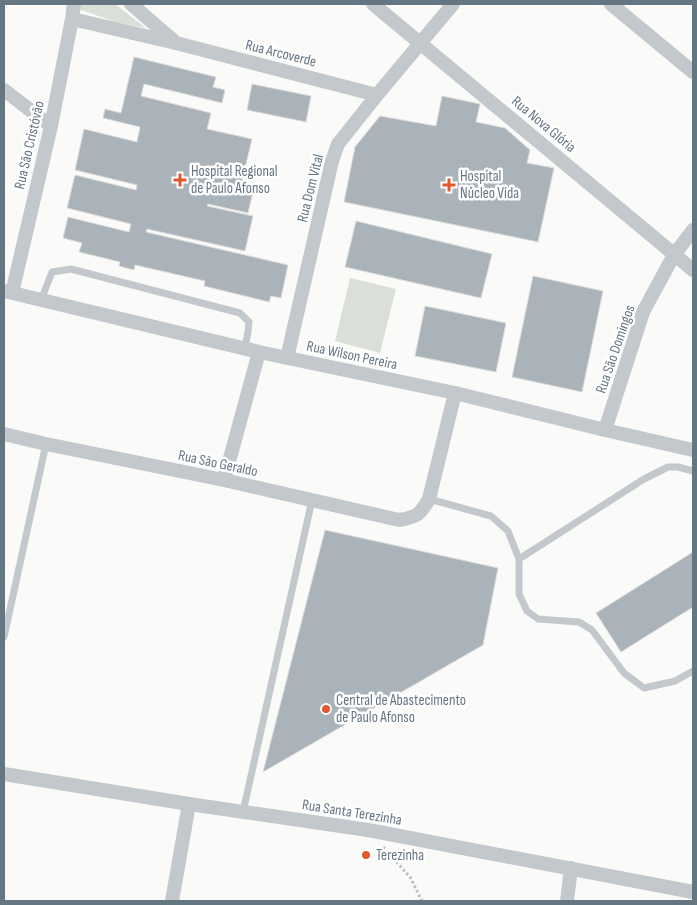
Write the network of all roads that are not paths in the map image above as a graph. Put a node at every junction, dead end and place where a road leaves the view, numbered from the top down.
1 (74, 4) edge
2 (131, 4) edge
3 (373, 4) edge
4 (453, 4) edge
5 (611, 4) edge
6 (72, 19) junction
7 (176, 43) junction
8 (421, 43) junction
9 (693, 72) edge
10 (4, 90) edge
11 (377, 95) junction
12 (51, 126) junction
13 (693, 230) edge
14 (674, 255) junction
15 (693, 270) edge
16 (8, 292) edge
17 (41, 300) junction
18 (245, 348) junction
19 (259, 352) junction
20 (287, 358) junction
21 (455, 393) junction
22 (605, 430) junction
23 (4, 434) edge
24 (46, 444) junction
25 (693, 450) edge
26 (693, 471) edge
27 (224, 480) junction
28 (312, 500) junction
29 (426, 505) junction
30 (519, 559) junction
31 (4, 637) edge
32 (693, 671) edge
33 (4, 774) edge
34 (189, 804) junction
35 (243, 812) junction
36 (571, 868) junction
37 (693, 892) edge
38 (172, 901) edge
39 (567, 901) edge

1 - 6 street, Rua São Cristóvão
2 - 7 street, Rua Arcoverde
3 - 8 street, Rua Nova Glória
4 - 8 street, Rua Dom Vital
5 - 9 street
6 - 7 street, Rua Arcoverde
6 - 12 street, Rua São Cristóvão
7 - 11 street, Rua Arcoverde
8 - 11 street, Rua Dom Vital
8 - 14 street, Rua Nova Glória
10 - 12 street
11 - 20 street, Rua Dom Vital
12 - 16 street, Rua São Cristóvão
13 - 14 street, Rua São Domingos
14 - 15 street, Rua Nova Glória
14 - 22 street, Rua São Domingos
16 - 17 street, Rua Wilson Pereira
17 - 18 street, Rua Wilson Pereira
17 - 18 lane
18 - 19 street, Rua Wilson Pereira
19 - 20 street, Rua Wilson Pereira
19 - 27 street
20 - 21 street, Rua Wilson Pereira
21 - 22 street, Rua Wilson Pereira
21 - 29 street
22 - 25 street, Rua Wilson Pereira
23 - 24 street, Rua São Geraldo
24 - 27 street, Rua São Geraldo
24 - 31 lane
26 - 30 lane
27 - 28 street, Rua São Geraldo
28 - 29 street, Rua São Geraldo
28 - 35 lane
29 - 30 lane
30 - 32 lane
33 - 34 street, Rua Santa Terezinha
34 - 35 street, Rua Santa Terezinha
34 - 38 street
35 - 36 street, Rua Santa Terezinha
36 - 37 street, Rua Santa Terezinha
36 - 39 street

